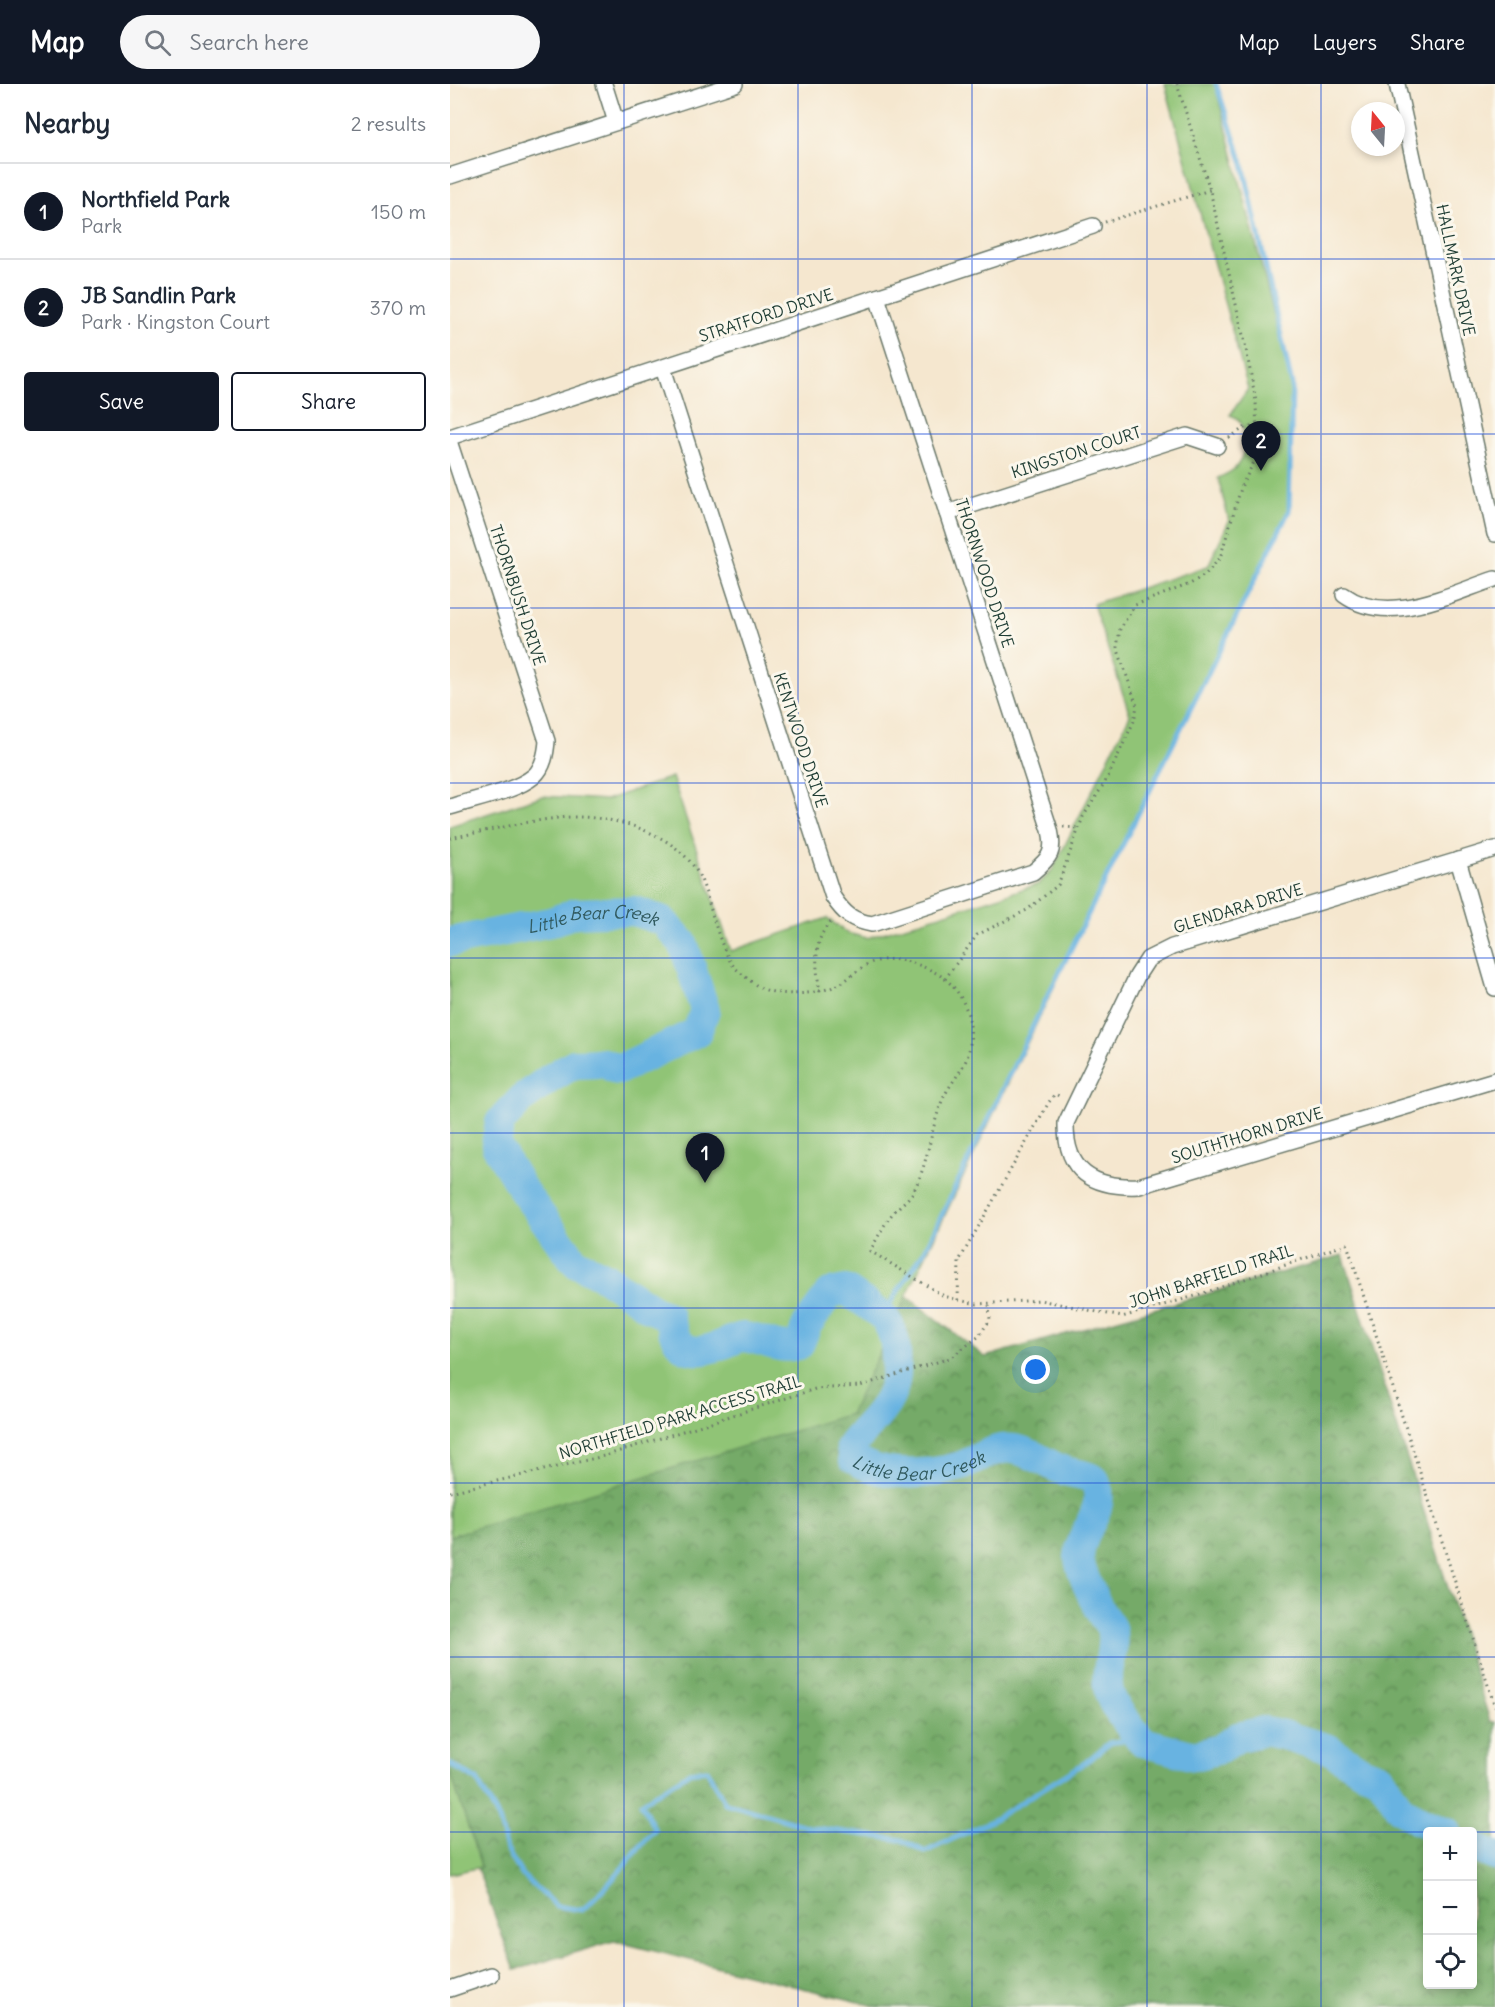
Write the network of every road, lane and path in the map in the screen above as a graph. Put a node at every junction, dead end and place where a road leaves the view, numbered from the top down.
1 (604, 84) edge
2 (735, 84) edge
3 (1177, 84) edge
4 (1397, 84) edge
5 (616, 122) junction
6 (450, 176) edge
7 (1210, 190) junction
8 (1093, 226) joint
9 (877, 297) junction
10 (663, 368) junction
11 (1257, 426) junction
12 (450, 438) edge
13 (450, 444) edge
14 (1217, 447) joint
15 (947, 513) junction
16 (1495, 534) edge
17 (1495, 579) edge
18 (1344, 596) dead end
19 (450, 807) edge
20 (450, 838) edge
21 (1495, 849) edge
22 (1458, 860) junction
23 (843, 912) junction
24 (945, 979) junction
25 (1495, 988) edge
26 (820, 992) junction
27 (1495, 1080) edge
28 (1075, 1104) junction
29 (958, 1300) junction
30 (990, 1304) junction
31 (450, 1492) edge
32 (1495, 1707) edge
33 (491, 1975) dead end
34 (450, 1989) edge

1 - 5 street
2 - 5 street
3 - 7 path
4 - 16 street, HALLMARK DRIVE
5 - 6 street
7 - 8 path
7 - 11 path
8 - 9 street, STRATFORD DRIVE
9 - 10 street, STRATFORD DRIVE
9 - 15 street, THORNWOOD DRIVE
10 - 12 street, STRATFORD DRIVE
10 - 23 street, KENTWOOD DRIVE
11 - 14 path
11 - 24 path
13 - 19 street, THORNBUSH DRIVE
14 - 15 street, KINGSTON COURT
15 - 23 street, THORNWOOD DRIVE
17 - 18 street
20 - 26 path, JOHN BARFIELD TRAIL
21 - 22 street, GLENDARA DRIVE
22 - 25 street
22 - 28 street, GLENDARA DRIVE
23 - 26 path
24 - 26 path, JOHN BARFIELD TRAIL
24 - 29 path, JOHN BARFIELD TRAIL
27 - 28 street, SOUTHTHORN DRIVE
28 - 29 path
29 - 30 path, JOHN BARFIELD TRAIL
30 - 31 path, NORTHFIELD PARK ACCESS TRAIL
30 - 32 path, JOHN BARFIELD TRAIL
33 - 34 street

